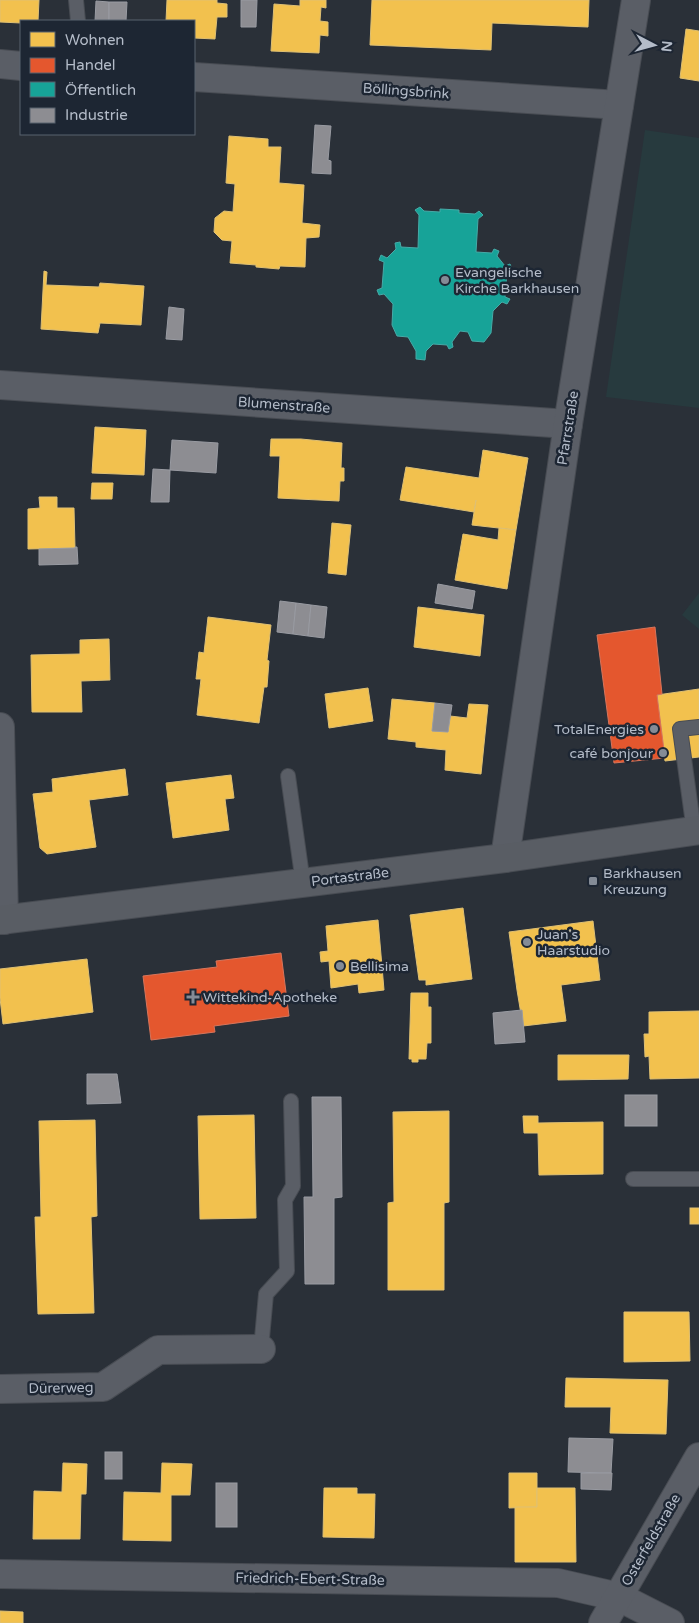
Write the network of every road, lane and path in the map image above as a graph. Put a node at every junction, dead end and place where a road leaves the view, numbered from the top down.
1 (76, 0) edge
2 (636, 0) edge
3 (78, 20) edge
4 (0, 64) edge
5 (20, 66) edge
6 (195, 77) edge
7 (619, 105) junction
8 (0, 386) edge
9 (568, 424) junction
10 (0, 727) edge
11 (699, 727) edge
12 (288, 776) dead end
13 (697, 830) edge
14 (506, 858) junction
15 (303, 883) junction
16 (2, 920) edge
17 (291, 1101) dead end
18 (633, 1179) dead end
19 (699, 1179) edge
20 (261, 1349) joint
21 (0, 1389) edge
22 (699, 1457) edge
23 (0, 1574) edge
24 (619, 1597) junction
25 (603, 1623) edge
26 (670, 1623) edge

1 - 3 lane
2 - 7 street, Pfarrstraße
4 - 5 street
6 - 7 street, Böllingsbrink
7 - 9 street, Pfarrstraße
8 - 9 street, Blumenstraße
9 - 14 street, Pfarrstraße
10 - 16 street
11 - 13 lane
12 - 15 lane
13 - 14 main road, Portastraße
14 - 15 main road, Portastraße
15 - 16 main road, Portastraße
17 - 20 lane
18 - 19 lane
20 - 21 street, Dürerweg
22 - 24 street, Osterfeldstraße
23 - 24 street, Friedrich-Ebert-Straße
24 - 25 street, Osterfeldstraße
24 - 26 street, Friedrich-Ebert-Straße

